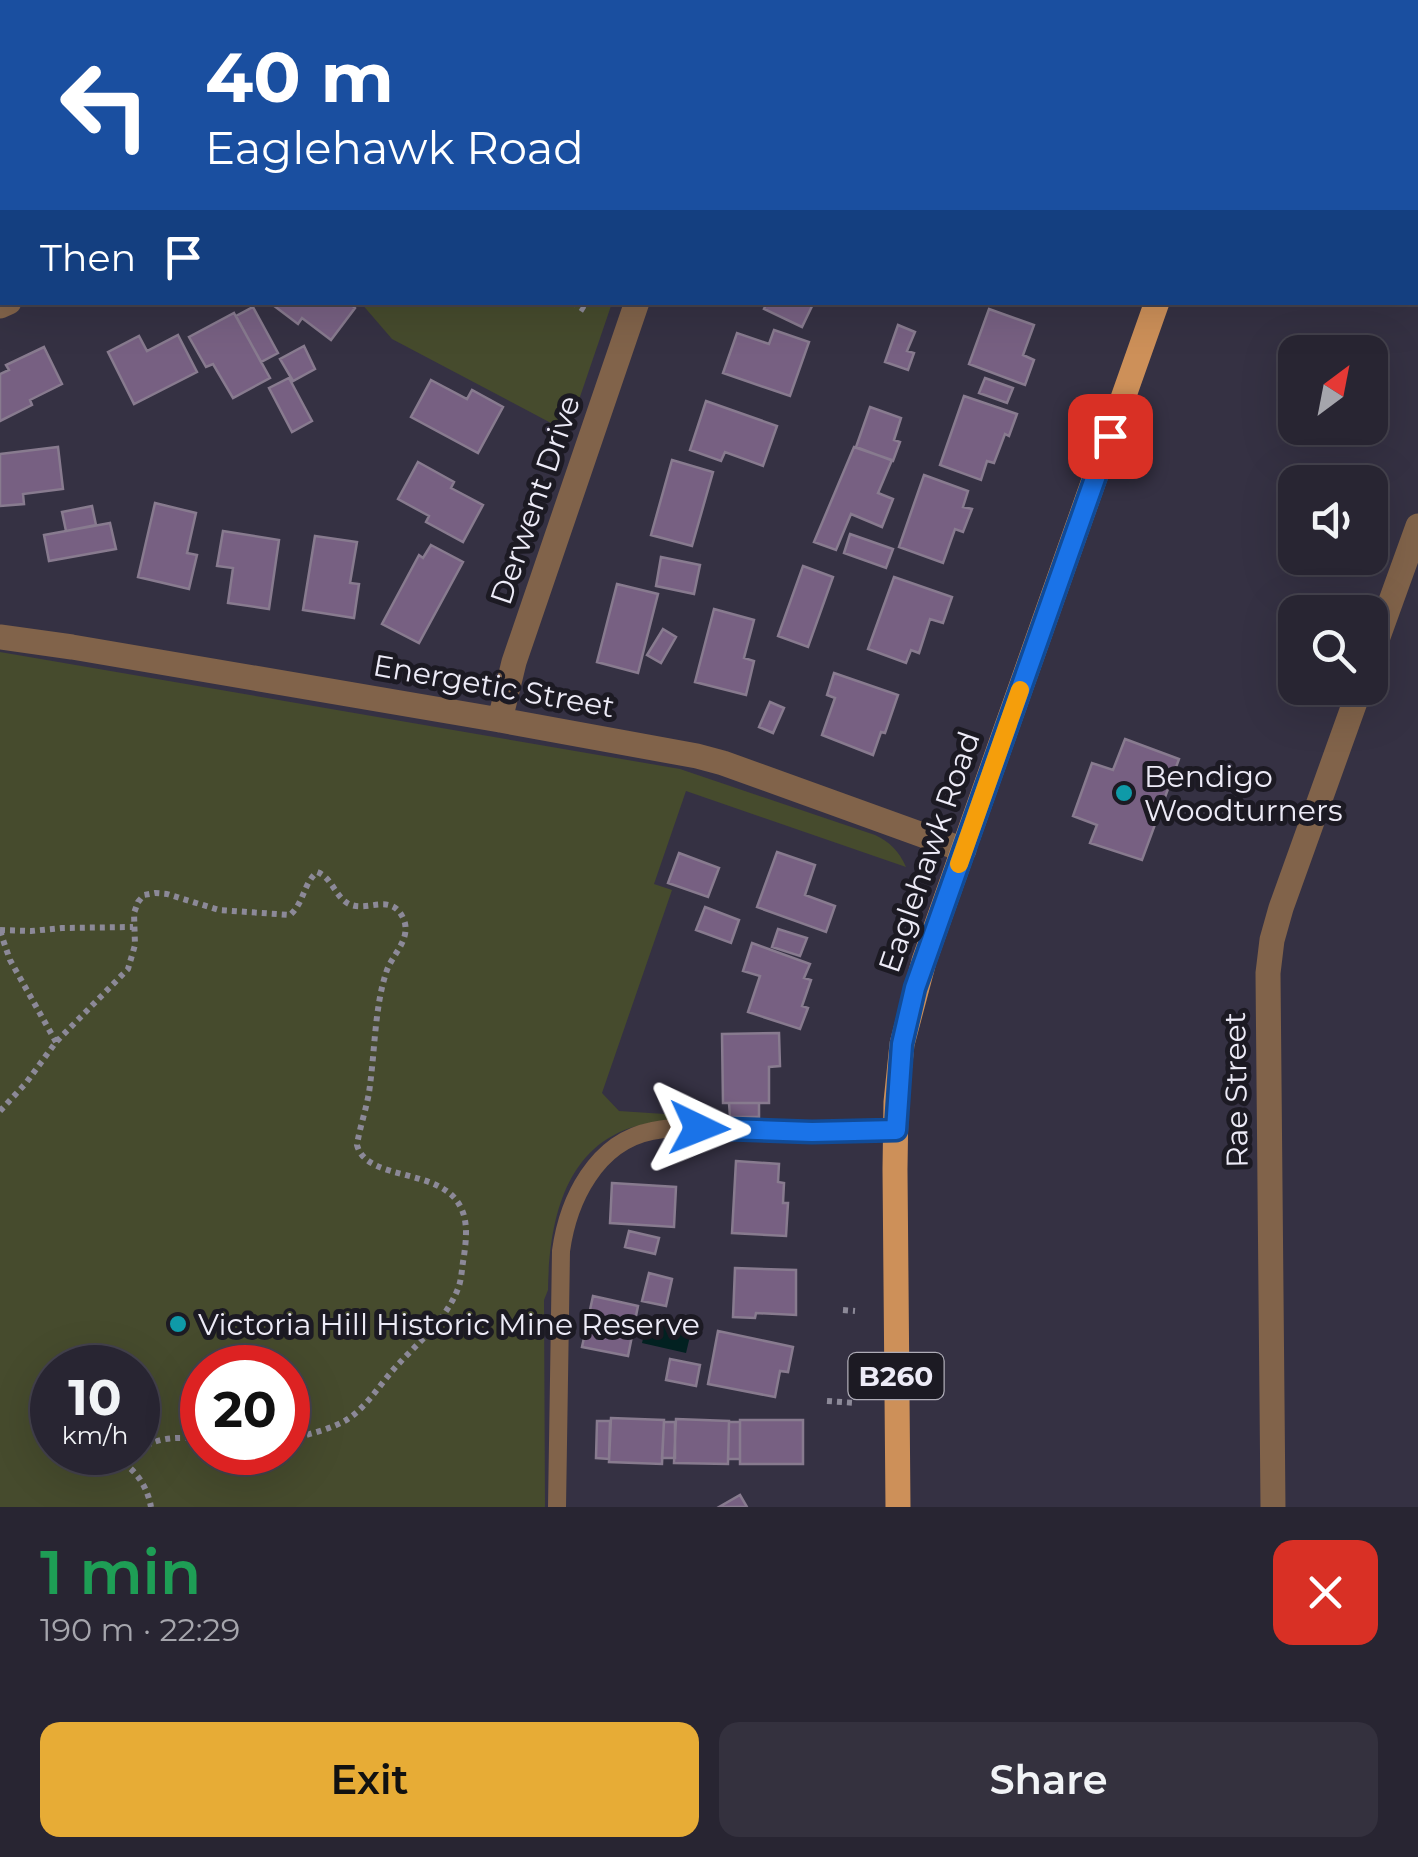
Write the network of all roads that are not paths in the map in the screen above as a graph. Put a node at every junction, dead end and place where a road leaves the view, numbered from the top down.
1 (636, 305) edge
2 (1156, 305) edge
3 (1418, 526) edge
4 (1388, 609) edge
5 (0, 637) edge
6 (1354, 705) edge
7 (500, 720) junction
8 (964, 850) junction
9 (896, 1130) junction
10 (557, 1507) edge
11 (898, 1507) edge
12 (1273, 1507) edge

1 - 7 street, Derwent Drive
2 - 8 main road, Eaglehawk Road / B260
3 - 4 street
5 - 7 street, Energetic Street
6 - 12 street, Rae Street
7 - 8 street, Energetic Street
8 - 9 main road, Eaglehawk Road / B260
9 - 10 lane
9 - 11 main road, Eaglehawk Road / B260

